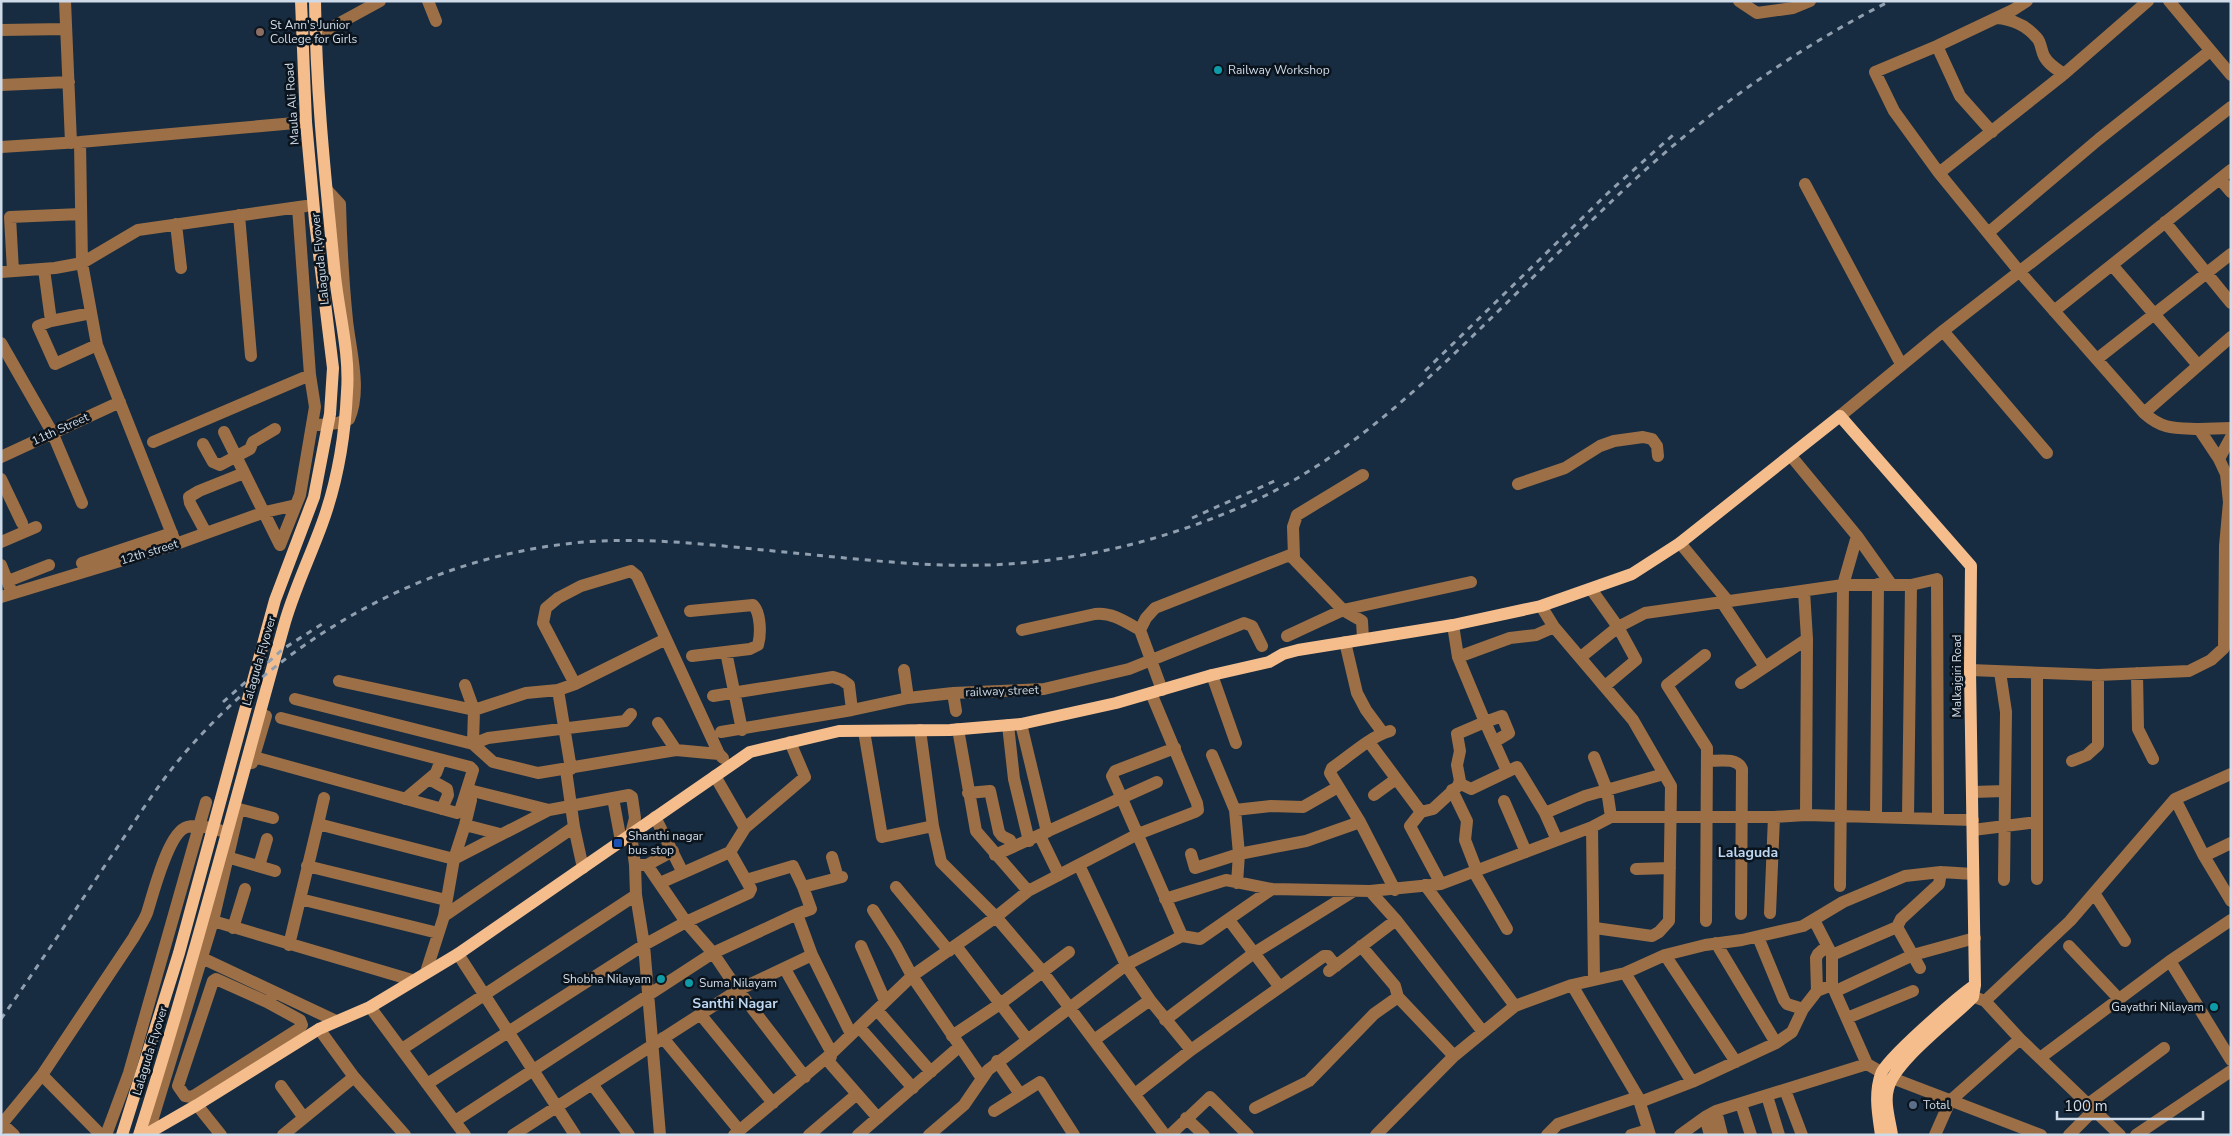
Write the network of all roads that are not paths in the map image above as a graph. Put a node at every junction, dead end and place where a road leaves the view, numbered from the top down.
1 (65, 1) edge
2 (301, 1) edge
3 (315, 1) edge
4 (380, 1) edge
5 (428, 1) edge
6 (1739, 1) edge
7 (1810, 1) edge
8 (2027, 1) edge
9 (2148, 1) edge
10 (2169, 1) edge
11 (1993, 18) junction
12 (436, 21) dead end
13 (66, 29) junction
14 (1, 30) edge
15 (316, 36) junction
16 (1937, 46) junction
17 (2210, 51) junction
18 (2064, 74) junction
19 (2231, 75) edge
20 (69, 82) junction
21 (1, 84) edge
22 (2231, 107) edge
23 (306, 122) junction
24 (1992, 132) junction
25 (75, 143) junction
26 (1, 147) edge
27 (2231, 170) edge
28 (1939, 173) junction
29 (2220, 179) junction
30 (1805, 184) dead end
31 (326, 190) junction
32 (2231, 192) edge
33 (314, 205) junction
34 (298, 207) junction
35 (81, 214) junction
36 (239, 215) junction
37 (2165, 222) junction
38 (176, 224) junction
39 (1988, 233) junction
40 (2231, 254) edge
41 (82, 263) junction
42 (2112, 265) junction
43 (181, 268) dead end
44 (44, 269) junction
45 (2019, 271) junction
46 (7, 272) edge
47 (2207, 274) junction
48 (2231, 303) edge
49 (2054, 311) junction
50 (91, 313) junction
51 (2154, 315) junction
52 (51, 321) junction
53 (1943, 331) junction
54 (2231, 337) edge
55 (1, 343) edge
56 (96, 345) junction
57 (251, 356) dead end
58 (2097, 359) junction
59 (1901, 364) junction
60 (2197, 364) junction
61 (310, 376) junction
62 (120, 402) junction
63 (2144, 413) junction
64 (1840, 416) junction
65 (312, 425) junction
66 (2231, 428) edge
67 (2199, 429) junction
68 (275, 430) dead end
69 (52, 432) junction
70 (224, 432) dead end
71 (2231, 437) edge
72 (153, 442) dead end
73 (203, 444) dead end
74 (2047, 452) dead end
75 (1658, 456) dead end
76 (1791, 456) junction
77 (1, 457) edge
78 (236, 458) junction
79 (2219, 459) junction
80 (244, 473) junction
81 (1362, 475) dead end
82 (1, 479) edge
83 (1518, 484) dead end
84 (82, 503) dead end
85 (296, 505) junction
86 (264, 512) junction
87 (22, 523) dead end
88 (36, 527) dead end
89 (206, 533) junction
90 (1856, 536) junction
91 (174, 538) junction
92 (1, 542) edge
93 (1680, 543) junction
94 (1294, 557) junction
95 (1, 565) edge
96 (49, 565) dead end
97 (8, 581) junction
98 (1471, 582) dead end
99 (1878, 584) junction
100 (1892, 584) junction
101 (1843, 585) junction
102 (1911, 585) junction
103 (1591, 589) junction
104 (1804, 591) junction
105 (7, 596) edge
106 (1724, 600) junction
107 (1376, 603) junction
108 (1541, 606) junction
109 (1343, 610) junction
110 (690, 611) dead end
111 (1362, 621) junction
112 (1453, 625) junction
113 (1554, 627) junction
114 (1618, 628) junction
115 (1022, 630) dead end
116 (1140, 630) junction
117 (1287, 636) dead end
118 (666, 639) junction
119 (1363, 639) junction
120 (1807, 639) junction
121 (1346, 642) junction
122 (1262, 646) dead end
123 (726, 652) junction
124 (1705, 655) dead end
125 (692, 656) dead end
126 (1458, 656) junction
127 (1581, 657) junction
128 (1152, 660) junction
129 (1765, 667) junction
130 (904, 670) dead end
131 (1970, 670) junction
132 (2000, 672) junction
133 (2037, 673) junction
134 (2137, 674) junction
135 (1212, 675) junction
136 (2098, 675) junction
137 (339, 681) dead end
138 (1741, 683) dead end
139 (575, 684) junction
140 (465, 685) dead end
141 (1604, 686) junction
142 (558, 690) junction
143 (1157, 691) junction
144 (734, 692) junction
145 (952, 692) junction
146 (713, 696) dead end
147 (908, 698) junction
148 (294, 699) dead end
149 (474, 710) junction
150 (852, 710) junction
151 (956, 711) dead end
152 (632, 714) dead end
153 (266, 716) dead end
154 (281, 718) dead end
155 (1485, 722) junction
156 (658, 723) dead end
157 (1021, 724) junction
158 (1008, 725) junction
159 (958, 729) junction
160 (566, 730) junction
161 (742, 730) junction
162 (920, 730) junction
163 (864, 731) junction
164 (721, 732) dead end
165 (790, 742) junction
166 (1369, 742) junction
167 (1494, 742) junction
168 (1236, 743) dead end
169 (478, 748) junction
170 (1174, 748) junction
171 (676, 750) junction
172 (719, 754) junction
173 (1212, 755) dead end
174 (254, 757) junction
175 (1594, 757) dead end
176 (2153, 759) dead end
177 (441, 760) junction
178 (1707, 761) junction
179 (2072, 761) dead end
180 (730, 765) junction
181 (569, 769) junction
182 (1507, 771) junction
183 (1664, 774) junction
184 (2231, 774) edge
185 (715, 776) junction
186 (429, 779) junction
187 (1396, 779) junction
188 (1157, 782) dead end
189 (1338, 787) junction
190 (1456, 787) junction
191 (1607, 790) junction
192 (2005, 790) junction
193 (473, 791) junction
194 (1972, 792) junction
195 (968, 793) junction
196 (1374, 795) dead end
197 (1122, 797) junction
198 (324, 798) dead end
199 (613, 798) junction
200 (405, 799) junction
201 (2175, 799) junction
202 (1504, 801) dead end
203 (206, 802) dead end
204 (572, 806) junction
205 (239, 809) junction
206 (442, 809) junction
207 (549, 810) junction
208 (1235, 810) junction
209 (1421, 812) junction
210 (1545, 814) junction
211 (1806, 815) junction
212 (1740, 816) junction
213 (1840, 816) junction
214 (1876, 816) junction
215 (655, 817) junction
216 (1611, 817) junction
217 (1672, 817) junction
218 (1707, 817) junction
219 (1774, 817) junction
220 (1908, 817) junction
221 (273, 818) dead end
222 (1938, 819) junction
223 (1360, 822) junction
224 (2037, 822) junction
225 (318, 824) junction
226 (465, 825) junction
227 (1973, 825) junction
228 (198, 826) junction
229 (933, 826) junction
230 (574, 827) junction
231 (1592, 827) junction
232 (2005, 827) junction
233 (745, 828) junction
234 (233, 834) junction
235 (500, 834) junction
236 (1138, 834) junction
237 (1039, 836) junction
238 (626, 837) junction
239 (267, 838) dead end
240 (1557, 840) junction
241 (2231, 843) edge
242 (1013, 847) junction
243 (672, 851) junction
244 (730, 852) junction
245 (1526, 852) junction
246 (1191, 854) dead end
247 (1239, 854) junction
248 (995, 855) junction
249 (2204, 856) junction
250 (227, 857) junction
251 (832, 858) dead end
252 (454, 859) junction
253 (641, 865) junction
254 (1079, 865) junction
255 (259, 866) junction
256 (308, 866) junction
257 (583, 868) junction
258 (1670, 868) junction
259 (1636, 869) dead end
260 (275, 871) dead end
261 (1475, 872) junction
262 (1941, 872) junction
263 (683, 873) junction
264 (1973, 874) junction
265 (1059, 875) junction
266 (2036, 879) dead end
267 (746, 880) junction
268 (2004, 880) dead end
269 (1237, 882) junction
270 (660, 883) junction
271 (1441, 884) junction
272 (1425, 885) junction
273 (1840, 886) dead end
274 (804, 887) junction
275 (896, 887) dead end
276 (1272, 889) junction
277 (246, 890) dead end
278 (1396, 890) junction
279 (1354, 891) junction
280 (1028, 892) junction
281 (1370, 892) junction
282 (2094, 893) junction
283 (636, 895) junction
284 (1165, 898) junction
285 (300, 899) junction
286 (446, 900) junction
287 (2231, 901) edge
288 (873, 910) dead end
289 (1770, 913) dead end
290 (797, 914) junction
291 (1741, 914) dead end
292 (444, 916) junction
293 (996, 917) junction
294 (1229, 920) junction
295 (1396, 920) junction
296 (1814, 920) junction
297 (2231, 920) edge
298 (213, 921) junction
299 (1706, 921) dead end
300 (686, 922) junction
301 (1897, 927) junction
302 (233, 928) junction
303 (1595, 928) junction
304 (1507, 929) dead end
305 (438, 933) junction
306 (1182, 936) junction
307 (1758, 937) junction
308 (1975, 938) junction
309 (2125, 941) dead end
310 (1716, 943) junction
311 (289, 945) junction
312 (644, 945) junction
313 (861, 946) dead end
314 (1361, 946) junction
315 (2069, 946) dead end
316 (952, 948) junction
317 (1829, 951) junction
318 (1069, 952) dead end
319 (714, 953) junction
320 (1254, 953) junction
321 (458, 954) junction
322 (812, 955) junction
323 (1666, 955) junction
324 (1913, 955) junction
325 (202, 958) junction
326 (2170, 961) junction
327 (1126, 965) junction
328 (1920, 968) dead end
329 (785, 969) junction
330 (1042, 971) junction
331 (426, 972) junction
332 (1625, 973) junction
333 (912, 976) junction
334 (412, 980) junction
335 (1594, 980) junction
336 (2130, 984) dead end
337 (1572, 985) junction
338 (1279, 986) junction
339 (1834, 988) junction
340 (738, 990) junction
341 (1817, 991) junction
342 (1913, 991) dead end
343 (1974, 994) junction
344 (485, 996) junction
345 (1398, 997) junction
346 (2117, 997) junction
347 (271, 998) junction
348 (648, 998) junction
349 (1150, 1000) junction
350 (1000, 1004) junction
351 (881, 1005) junction
352 (1515, 1006) junction
353 (370, 1007) junction
354 (1069, 1007) junction
355 (1803, 1009) junction
356 (700, 1014) junction
357 (1847, 1018) junction
358 (1165, 1020) junction
359 (336, 1022) junction
360 (319, 1029) junction
361 (855, 1031) junction
362 (509, 1032) junction
363 (1483, 1032) junction
364 (952, 1036) junction
365 (1027, 1039) junction
366 (2020, 1039) junction
367 (1094, 1040) junction
368 (658, 1042) junction
369 (1776, 1043) junction
370 (959, 1048) junction
371 (2164, 1048) dead end
372 (402, 1049) junction
373 (1191, 1050) junction
374 (832, 1053) junction
375 (1454, 1056) junction
376 (2040, 1058) junction
377 (2231, 1060) edge
378 (997, 1061) junction
379 (1736, 1062) junction
380 (1867, 1064) junction
381 (535, 1071) junction
382 (2231, 1071) edge
383 (931, 1072) junction
384 (1887, 1075) junction
385 (42, 1076) junction
386 (354, 1077) junction
387 (805, 1077) junction
388 (981, 1077) junction
389 (1692, 1082) junction
390 (427, 1084) junction
391 (592, 1084) junction
392 (281, 1086) dead end
393 (913, 1088) junction
394 (1785, 1090) junction
395 (857, 1094) junction
396 (1020, 1094) junction
397 (1135, 1094) junction
398 (1764, 1096) junction
399 (1639, 1099) junction
400 (1950, 1101) junction
401 (773, 1103) junction
402 (1738, 1104) junction
403 (197, 1105) junction
404 (557, 1106) junction
405 (2091, 1107) junction
406 (1255, 1108) dead end
407 (994, 1110) dead end
408 (1710, 1114) junction
409 (304, 1118) junction
410 (878, 1118) junction
411 (1186, 1118) junction
412 (455, 1121) junction
413 (2, 1124) edge
414 (144, 1131) edge
415 (1649, 1132) edge
416 (737, 1133) edge
417 (515, 1134) edge
418 (931, 1134) edge
419 (1162, 1134) edge
420 (14, 1135) edge
421 (102, 1135) edge
422 (106, 1135) edge
423 (122, 1135) edge
424 (221, 1135) edge
425 (283, 1135) edge
426 (405, 1135) edge
427 (465, 1135) edge
428 (575, 1135) edge
429 (628, 1135) edge
430 (660, 1135) edge
431 (809, 1135) edge
432 (858, 1135) edge
433 (1074, 1135) edge
434 (1204, 1135) edge
435 (1248, 1135) edge
436 (1376, 1135) edge
437 (1547, 1135) edge
438 (1632, 1135) edge
439 (1680, 1135) edge
440 (1710, 1135) edge
441 (1722, 1135) edge
442 (1745, 1135) edge
443 (1751, 1135) edge
444 (1774, 1135) edge
445 (1779, 1135) edge
446 (1802, 1135) edge
447 (1881, 1135) edge
448 (1892, 1135) edge
449 (1935, 1135) edge
450 (2041, 1135) edge
451 (2069, 1135) edge
452 (2120, 1135) edge
453 (2136, 1135) edge

1 - 13 street
2 - 23 main road, Maula Ali Road
3 - 15 main road
4 - 15 street
5 - 12 street
6 - 7 street
8 - 11 street
9 - 18 street
10 - 17 street
11 - 16 street
11 - 18 street
13 - 14 street
13 - 20 street
15 - 31 main road
16 - 24 street
16 - 28 street
17 - 19 street
17 - 39 street
18 - 24 street
20 - 21 street
20 - 25 street
22 - 45 street
23 - 25 street
23 - 33 main road, Maula Ali Road
24 - 28 street
25 - 26 street
25 - 35 street
27 - 29 street
28 - 39 street
29 - 32 street
29 - 37 street
30 - 59 street
31 - 65 street
31 - 414 main road, Lalaguda Flyover
33 - 34 street
33 - 423 main road, Lalaguda Flyover
34 - 36 street
34 - 61 street
35 - 41 street
35 - 46 street
36 - 38 street
36 - 57 street
37 - 42 street
37 - 47 street
38 - 41 street
38 - 43 street
39 - 45 street
40 - 47 street
41 - 44 street
41 - 50 street
42 - 49 street
42 - 51 street
44 - 46 street
44 - 52 street
45 - 49 street
45 - 53 street
47 - 48 street
47 - 51 street
49 - 58 street
50 - 52 street
50 - 56 street
51 - 58 street
51 - 60 street
52 - 56 street
53 - 59 street
53 - 74 street
54 - 60 street
55 - 69 street
56 - 62 street
58 - 63 street
59 - 64 street
60 - 63 street
61 - 65 street
61 - 72 street
62 - 69 street, 11th Street
62 - 91 street
63 - 67 street
64 - 76 main road
64 - 131 main road, Malkajgiri Road
65 - 85 street
66 - 67 street
67 - 79 street
68 - 78 street
69 - 77 street, 11th Street
69 - 84 street
70 - 78 street
71 - 79 street
73 - 78 street
75 - 83 street
76 - 90 street
76 - 93 main road
78 - 80 street
79 - 134 street
80 - 86 street
80 - 89 street
81 - 94 street
82 - 87 street
85 - 86 street, 12th street
85 - 86 street
86 - 89 street, 12th street
88 - 92 street
89 - 91 street, 12th street
90 - 100 street
90 - 101 street
91 - 105 street, 12th street
93 - 103 main road
93 - 106 street
94 - 109 street
94 - 116 street
95 - 97 street
96 - 97 street
97 - 105 street
98 - 107 street
99 - 100 street
99 - 101 street
99 - 214 street
100 - 102 street
101 - 104 street
101 - 213 street
102 - 220 street
102 - 222 street
103 - 108 main road
103 - 114 street
104 - 106 street
104 - 120 street
106 - 114 street
106 - 129 street
107 - 109 street
107 - 111 street
108 - 112 main road
108 - 113 street
109 - 111 street
109 - 117 street
110 - 123 street
111 - 119 street
112 - 119 main road
112 - 126 street
113 - 126 street
113 - 127 street
114 - 127 street
114 - 141 street
115 - 116 street
116 - 128 street
118 - 139 street
118 - 139 street
118 - 172 street
119 - 121 main road
120 - 129 street
120 - 211 street
121 - 135 main road
121 - 166 street
122 - 128 street, railway street
123 - 125 street
123 - 144 street
124 - 178 street
126 - 155 street
127 - 141 street
128 - 143 street
128 - 145 street, railway street
129 - 138 street
130 - 147 street
131 - 132 street
131 - 194 main road, Malkajgiri Road
132 - 133 street
132 - 192 street
133 - 136 street
133 - 224 street
134 - 136 street
134 - 176 street
135 - 143 main road
135 - 168 street
136 - 179 street
137 - 149 street
139 - 142 street
140 - 149 street
141 - 183 street
142 - 149 street
142 - 160 street
143 - 157 main road
143 - 170 street
144 - 146 street
144 - 150 street
144 - 161 street
145 - 147 street, railway street
145 - 151 street
147 - 150 street, railway street
148 - 169 street
149 - 169 street
150 - 161 street, railway street
152 - 160 street
153 - 174 street
154 - 177 street
155 - 167 street
155 - 167 street
155 - 190 street
156 - 171 street
157 - 158 main road
157 - 237 street
158 - 159 main road
158 - 237 street
159 - 162 main road
159 - 195 street
160 - 169 street
160 - 181 street
161 - 164 street, railway street
162 - 163 main road
162 - 229 street
163 - 165 main road
163 - 229 street
165 - 180 main road
165 - 233 street
166 - 187 street
166 - 189 street
167 - 182 street
169 - 181 street
169 - 193 street
170 - 197 street
170 - 236 street
171 - 172 street
171 - 181 street
172 - 180 street
173 - 208 street
174 - 200 street
174 - 205 street
175 - 191 street
177 - 186 street
177 - 206 street
178 - 212 street
178 - 218 street
180 - 185 main road
181 - 204 street
182 - 190 street
182 - 210 street
183 - 191 street
183 - 217 street
184 - 201 street
185 - 215 main road
185 - 233 street
186 - 200 street
186 - 206 street
187 - 196 street
187 - 209 street
188 - 197 street
189 - 208 street
189 - 223 street
190 - 209 street
190 - 261 street
191 - 210 street
191 - 216 street
192 - 194 street
192 - 232 street
193 - 207 street
193 - 226 street
194 - 227 main road, Malkajgiri Road
195 - 242 street
195 - 248 street
197 - 236 street
197 - 237 street
198 - 225 street
199 - 204 street
199 - 238 street
199 - 238 street
200 - 206 street
201 - 249 street
201 - 282 street
202 - 245 street
203 - 228 street
204 - 207 street
204 - 230 street
205 - 221 street
205 - 234 street
207 - 235 street
208 - 247 street
209 - 271 street
210 - 240 street
211 - 213 street
211 - 219 street
212 - 218 street
212 - 219 street
212 - 291 street
213 - 214 street
213 - 273 street
214 - 220 street
215 - 238 main road
215 - 243 street
216 - 217 street
216 - 231 street
217 - 218 street
217 - 258 street
218 - 299 street
219 - 289 street
220 - 222 street
222 - 227 street
223 - 247 street
223 - 278 street
224 - 232 street
224 - 266 street
225 - 252 street
225 - 256 street
226 - 235 street
226 - 252 street
227 - 232 street
227 - 264 main road, Malkajgiri Road
228 - 234 street
228 - 385 street
228 - 422 street
229 - 293 street
230 - 257 street
230 - 292 street
231 - 240 street
231 - 303 street
232 - 268 street
233 - 244 street
234 - 250 street
235 - 252 street
236 - 254 street
236 - 284 street
237 - 242 street
237 - 265 street
238 - 253 street
238 - 257 main road
239 - 255 street
240 - 245 street
241 - 249 street
242 - 248 street
243 - 253 street
243 - 263 street
244 - 263 street
244 - 267 street
245 - 261 street
246 - 247 street
247 - 269 street
248 - 280 street
249 - 287 street
250 - 255 street
250 - 298 street
251 - 274 street
252 - 286 street
253 - 270 street
253 - 283 street
254 - 265 street
254 - 327 street
255 - 260 street
256 - 285 street
256 - 286 street
257 - 321 main road
258 - 259 street
258 - 303 street
261 - 271 street
261 - 304 street
262 - 264 street
262 - 296 street
262 - 301 street
263 - 270 street
264 - 308 main road, Malkajgiri Road
265 - 280 street
267 - 274 street
267 - 300 street
269 - 276 street
269 - 284 street
270 - 300 street
271 - 272 street
272 - 278 street
272 - 352 street
274 - 290 street
275 - 316 street
276 - 279 street
276 - 294 street
277 - 302 street
278 - 281 street
279 - 281 street
279 - 320 street
280 - 293 street
281 - 295 street
282 - 309 street
282 - 343 street
283 - 312 street
283 - 344 street
284 - 306 street
285 - 305 street
285 - 311 street
286 - 292 street
288 - 333 street
290 - 319 street
290 - 322 street
292 - 305 street
293 - 316 street
293 - 330 street
294 - 306 street
294 - 320 street
295 - 314 street
295 - 363 street
296 - 307 street
296 - 317 street
297 - 326 street
298 - 302 street
298 - 325 street
300 - 312 street
300 - 319 street
301 - 317 street
301 - 324 street
302 - 311 street
303 - 335 street
305 - 331 street
306 - 327 street
307 - 310 street
307 - 355 street
308 - 324 street
308 - 343 main road, Malkajgiri Road
310 - 323 street
310 - 369 street
311 - 334 street
312 - 348 street
312 - 362 street
313 - 351 street
314 - 338 street
314 - 345 street
315 - 346 street
316 - 333 street
316 - 350 street
317 - 339 street
317 - 341 street
318 - 330 street
319 - 340 street
319 - 348 street
320 - 338 street
320 - 358 street
321 - 331 main road
321 - 344 street
322 - 329 street
322 - 361 street
323 - 332 street
323 - 379 street
324 - 328 street
324 - 339 street
325 - 347 street
325 - 414 street
326 - 346 street
326 - 377 street
327 - 349 street
327 - 354 street
329 - 340 street
329 - 374 street
330 - 350 street
330 - 354 street
331 - 334 main road
332 - 335 street
332 - 389 street
333 - 351 street
333 - 364 street
334 - 353 main road
335 - 337 street
336 - 346 street
337 - 352 street
337 - 399 street
338 - 373 street
339 - 341 street
339 - 357 street
340 - 356 street
340 - 387 street
341 - 355 street
342 - 357 street
343 - 366 street
343 - 384 main road
344 - 362 street
344 - 372 street
345 - 375 street
345 - 406 street
346 - 376 street
347 - 347 street
347 - 359 street
348 - 368 street
348 - 381 street
349 - 358 street
349 - 367 street
350 - 364 street
350 - 365 street
351 - 361 street
351 - 383 street
352 - 363 street
353 - 359 main road
353 - 372 street
354 - 365 street
354 - 367 street
355 - 369 street
356 - 368 street
356 - 401 street
357 - 380 street
358 - 373 street
359 - 360 main road
360 - 386 street
360 - 403 main road
361 - 374 street
361 - 393 street
362 - 381 street
362 - 390 street
363 - 375 street
364 - 370 street
365 - 378 street
366 - 376 street
366 - 400 street
367 - 397 street
368 - 391 street
368 - 416 street
368 - 430 street
369 - 379 street
370 - 383 street
370 - 388 street
371 - 405 street
372 - 390 street
373 - 397 street
374 - 387 street
374 - 395 street
375 - 436 street
376 - 405 street
378 - 388 street
378 - 396 street
379 - 389 street
380 - 384 street
380 - 394 street
381 - 404 street
381 - 412 street
382 - 453 street
383 - 393 street
384 - 400 street
384 - 447 main road
384 - 448 main road
385 - 413 street
385 - 421 street
386 - 409 street
386 - 426 street
387 - 401 street
388 - 418 street
389 - 399 street
390 - 412 street
391 - 404 street
391 - 429 street
392 - 409 street
393 - 410 street
394 - 398 street
394 - 446 street
395 - 410 street
395 - 431 street
396 - 407 street
396 - 433 street
397 - 419 street
398 - 402 street
398 - 444 street
398 - 445 street
399 - 415 street
399 - 437 street
400 - 449 street
400 - 450 street
401 - 416 street
402 - 408 street
402 - 442 street
402 - 443 street
403 - 414 main road
403 - 424 street
404 - 417 street
404 - 428 street
405 - 451 street
405 - 452 street
408 - 439 street
408 - 440 street
408 - 441 street
409 - 425 street
410 - 432 street
411 - 419 street
411 - 434 street
411 - 435 street
412 - 427 street
413 - 420 street
415 - 438 street

